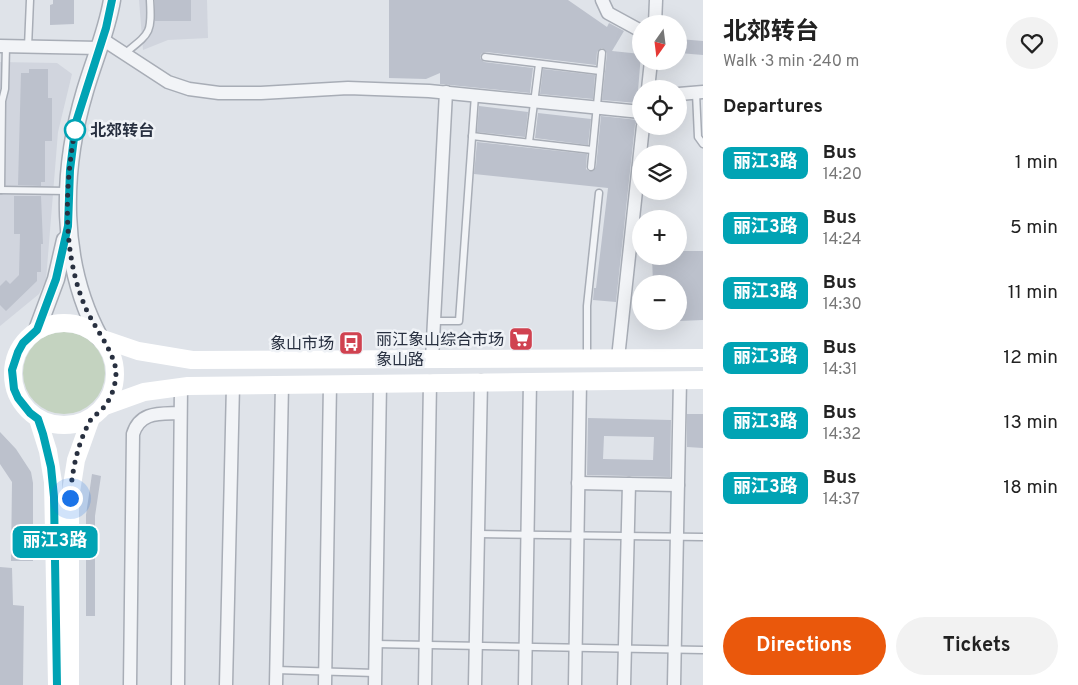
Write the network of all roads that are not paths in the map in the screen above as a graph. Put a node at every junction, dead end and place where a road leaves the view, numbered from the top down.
1 (30, 0) edge
2 (112, 0) edge
3 (150, 0) edge
4 (602, 0) edge
5 (656, 0) edge
6 (655, 15) edge
7 (632, 26) edge
8 (100, 44) junction
9 (3, 46) edge
10 (28, 47) junction
11 (602, 53) dead end
12 (124, 54) junction
13 (485, 58) dead end
14 (539, 64) junction
15 (600, 71) junction
16 (446, 92) junction
17 (700, 92) edge
18 (687, 93) edge
19 (475, 95) junction
20 (534, 101) junction
21 (1, 103) edge
22 (596, 107) junction
23 (632, 111) edge
24 (643, 135) edge
25 (472, 136) junction
26 (530, 142) junction
27 (703, 144) edge
28 (592, 150) junction
29 (591, 167) dead end
30 (0, 190) edge
31 (69, 191) junction
32 (599, 192) dead end
33 (68, 226) junction
34 (434, 321) junction
35 (37, 330) junction
36 (100, 338) junction
37 (18, 352) junction
38 (0, 357) edge
39 (618, 358) junction
40 (703, 358) edge
41 (432, 359) junction
42 (587, 359) junction
43 (680, 380) junction
44 (703, 380) edge
45 (480, 381) junction
46 (530, 381) junction
47 (580, 381) junction
48 (430, 382) junction
49 (380, 383) junction
50 (282, 384) junction
51 (330, 384) junction
52 (233, 385) junction
53 (181, 386) junction
54 (0, 389) edge
55 (18, 398) junction
56 (105, 406) junction
57 (180, 413) junction
58 (91, 418) junction
59 (38, 419) junction
60 (578, 483) junction
61 (629, 484) junction
62 (678, 485) junction
63 (478, 534) junction
64 (528, 535) junction
65 (577, 536) junction
66 (628, 536) junction
67 (677, 537) junction
68 (703, 537) edge
69 (375, 644) junction
70 (426, 645) junction
71 (476, 646) junction
72 (526, 647) junction
73 (576, 648) junction
74 (625, 648) junction
75 (675, 649) junction
76 (703, 650) edge
77 (276, 670) junction
78 (325, 671) junction
79 (375, 679) edge
80 (57, 685) edge
81 (70, 685) edge
82 (130, 685) edge
83 (178, 685) edge
84 (226, 685) edge
85 (276, 685) edge
86 (325, 685) edge
87 (425, 685) edge
88 (475, 685) edge
89 (525, 685) edge
90 (575, 685) edge
91 (624, 685) edge
92 (674, 685) edge

1 - 10 lane
2 - 8 street
3 - 12 lane
4 - 7 street
5 - 6 street
8 - 10 street
8 - 12 street
8 - 31 street
9 - 10 street
9 - 21 lane
11 - 15 lane
12 - 16 street
13 - 14 lane
14 - 15 lane
14 - 20 lane
15 - 22 lane
16 - 19 street
16 - 34 street
17 - 18 street
17 - 27 lane
19 - 20 street
19 - 25 lane
20 - 22 street
20 - 26 lane
21 - 30 lane
22 - 23 street
22 - 28 lane
24 - 39 street
25 - 26 lane
25 - 34 lane
26 - 28 lane
28 - 29 lane
30 - 31 lane
31 - 33 street
32 - 42 lane
33 - 35 street
33 - 36 street
34 - 41 street
35 - 36 main road
35 - 37 main road
36 - 41 main road, 象山路
36 - 56 main road
37 - 38 main road
37 - 55 main road
39 - 40 main road, 象山路
39 - 42 main road, 象山路
41 - 42 main road, 象山路
43 - 44 main road, 象山路
43 - 47 main road, 象山路
43 - 62 street
45 - 46 main road, 象山路
45 - 48 main road, 象山路
45 - 63 street
46 - 47 main road, 象山路
46 - 64 street
47 - 60 street
48 - 49 main road, 象山路
48 - 70 street
49 - 51 main road, 象山路
49 - 69 street
50 - 51 main road, 象山路
50 - 52 main road, 象山路
50 - 77 street
51 - 78 street
52 - 53 main road, 象山路
52 - 84 street
53 - 56 main road, 象山路
53 - 57 street
54 - 55 main road
55 - 59 main road
56 - 58 main road
57 - 82 street
57 - 83 street
58 - 59 main road
58 - 81 main road
59 - 80 main road
60 - 61 street
60 - 65 street
61 - 62 street
61 - 66 street
62 - 67 street
63 - 64 lane
63 - 71 street
64 - 65 lane
64 - 72 street
65 - 66 lane
65 - 73 street
66 - 67 lane
66 - 74 street
67 - 68 lane
67 - 75 street
69 - 70 lane
69 - 79 street
70 - 71 lane
70 - 87 street
71 - 72 lane
71 - 88 street
72 - 73 lane
72 - 89 street
73 - 74 lane
73 - 90 street
74 - 75 lane
74 - 91 street
75 - 76 lane
75 - 92 street
77 - 78 lane
77 - 85 street
78 - 79 lane
78 - 86 street

